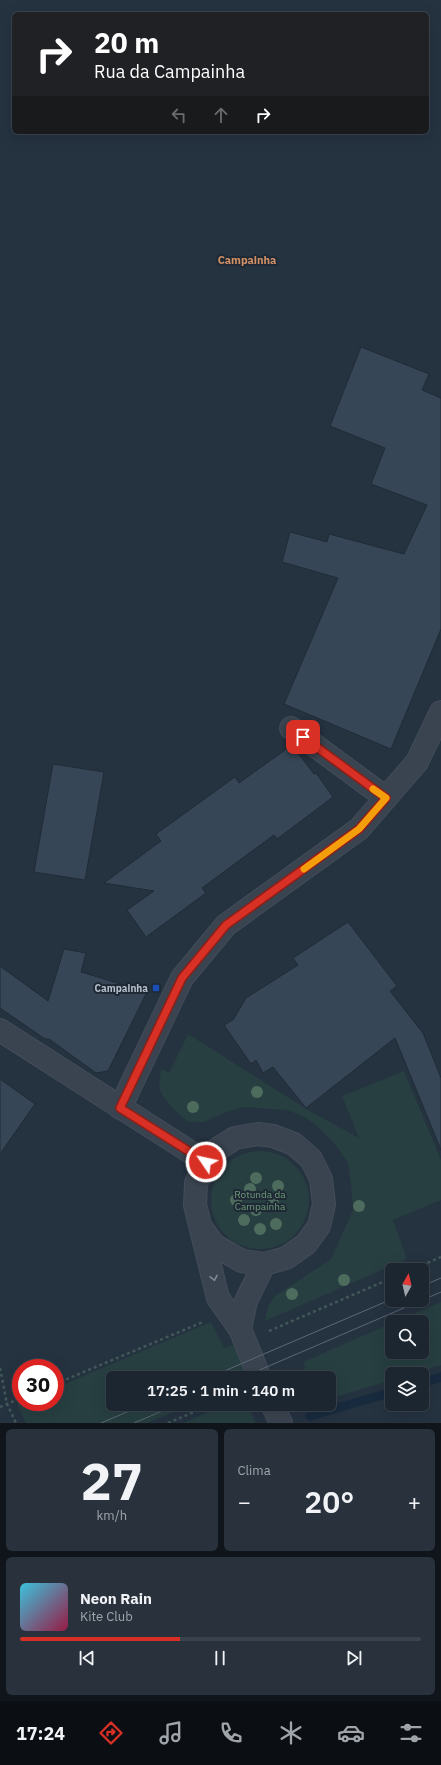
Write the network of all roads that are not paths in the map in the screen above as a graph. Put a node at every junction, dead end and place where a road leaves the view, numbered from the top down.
1 (441, 712) edge
2 (291, 728) dead end
3 (386, 798) junction
4 (0, 1030) edge
5 (120, 1108) junction
6 (206, 1162) junction
7 (201, 1227) junction
8 (264, 1264) junction
9 (240, 1329) junction
10 (257, 1371) edge
11 (275, 1411) edge
12 (281, 1423) edge

1 - 3 street
2 - 3 street
3 - 5 street
4 - 5 street
5 - 6 street
6 - 7 street
6 - 8 street
7 - 8 street
7 -> 9 street
8 - 9 street
9 - 10 street
11 - 12 street

